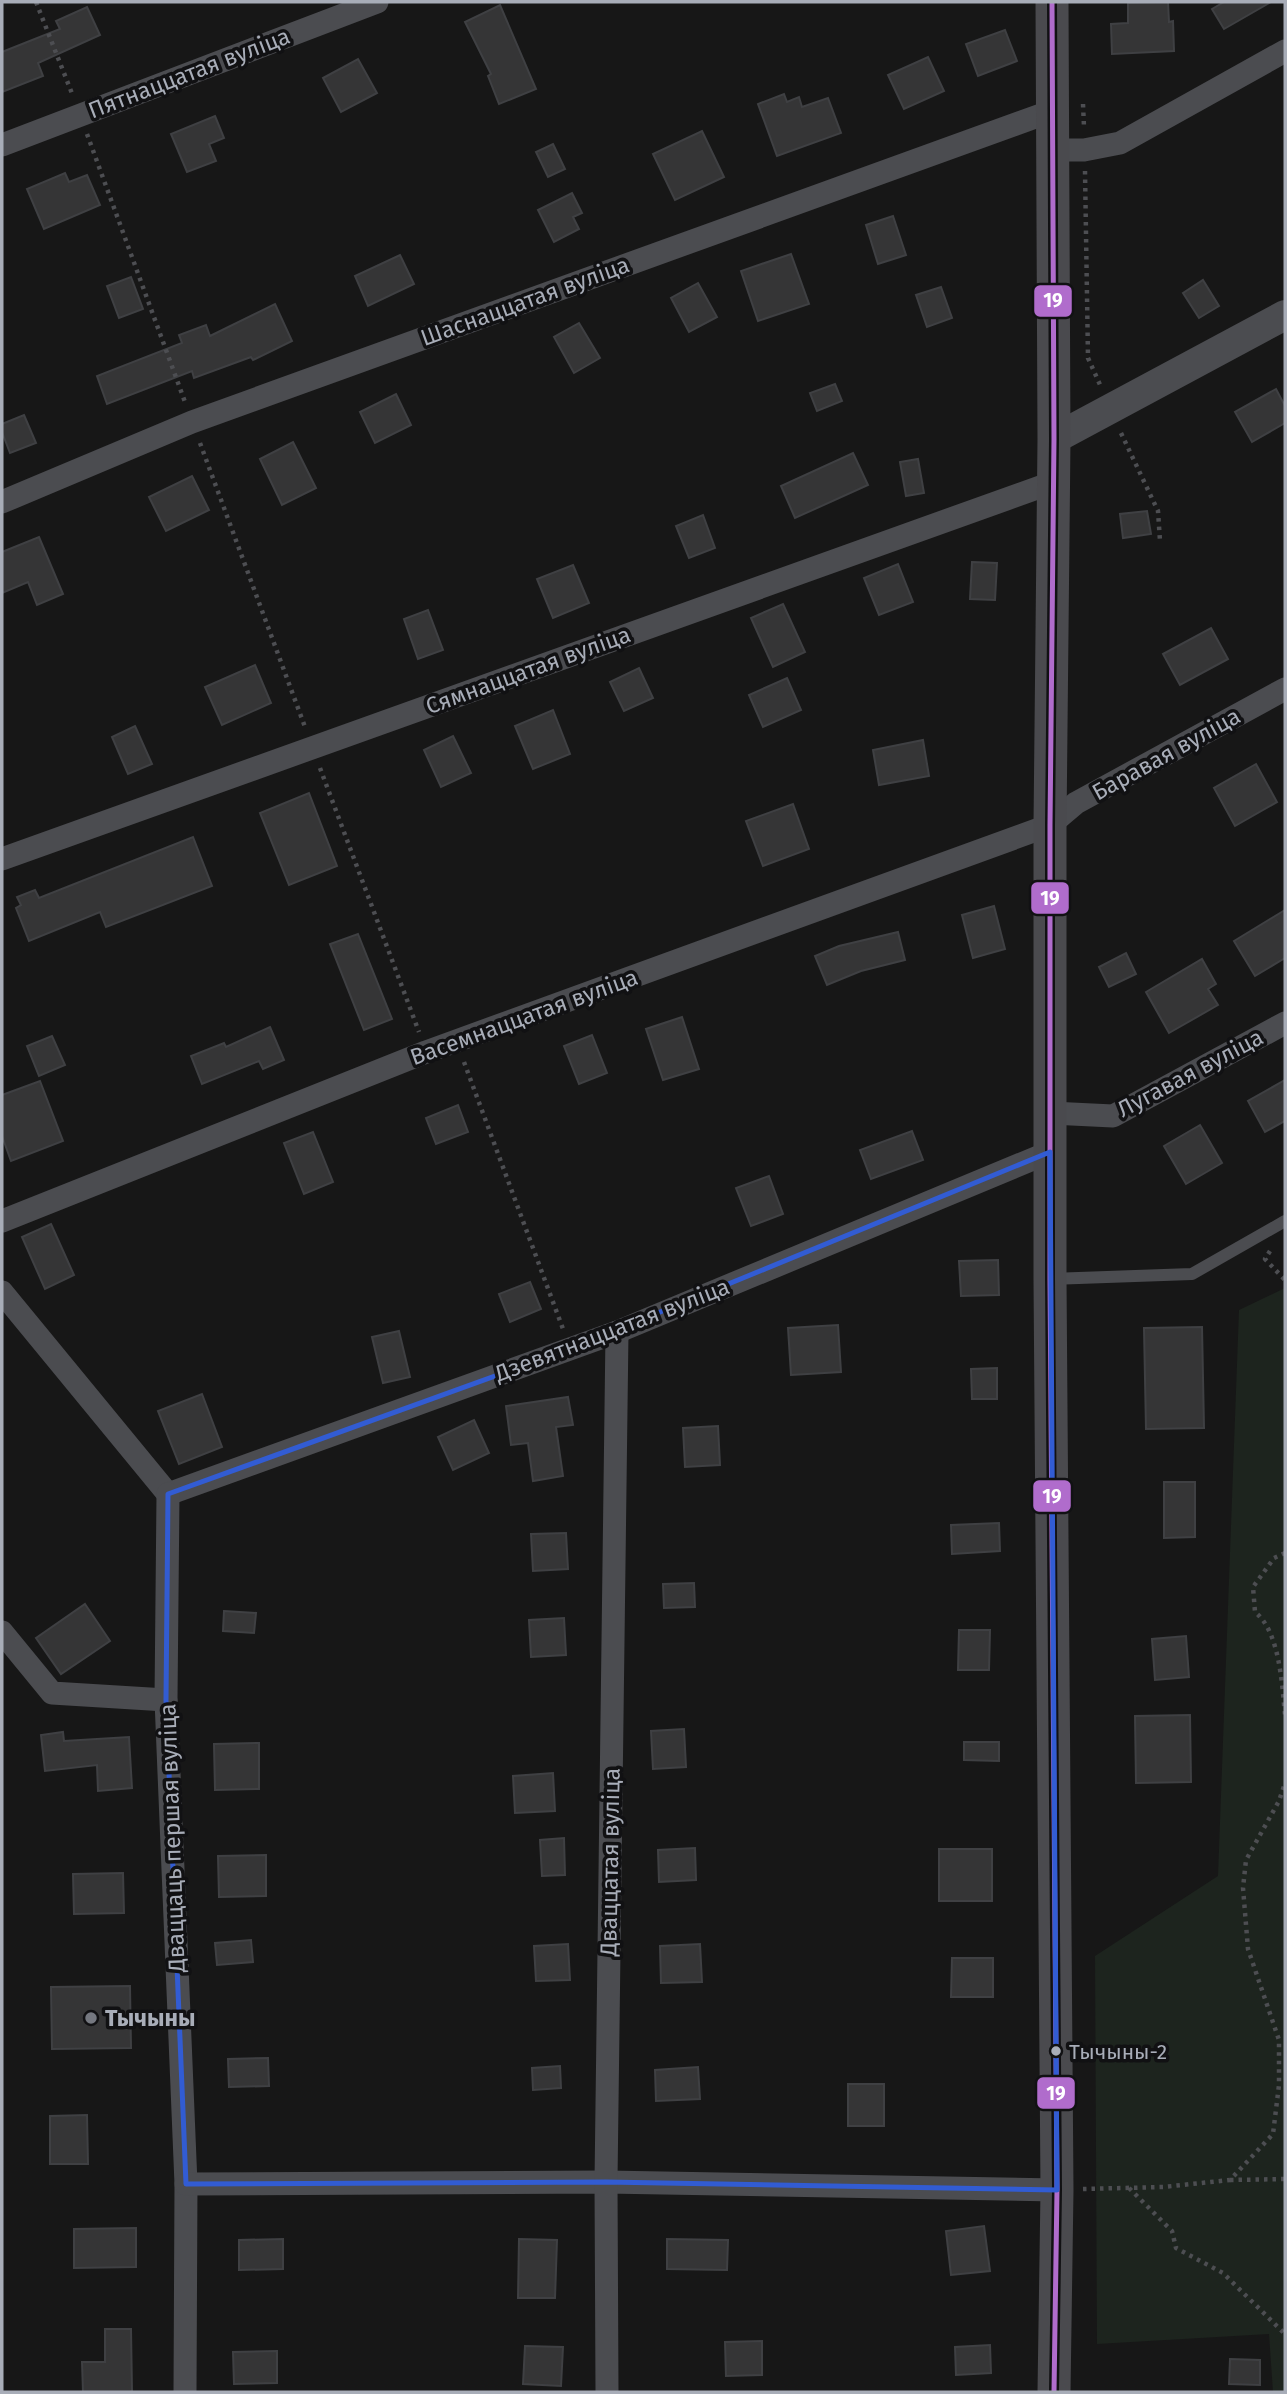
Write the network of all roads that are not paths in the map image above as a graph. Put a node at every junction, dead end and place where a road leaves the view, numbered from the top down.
1 (377, 2) edge
2 (1052, 2) edge
3 (1285, 51) edge
4 (1052, 111) junction
5 (2, 145) edge
6 (1052, 150) junction
7 (1285, 315) edge
8 (1054, 439) junction
9 (1054, 482) junction
10 (2, 502) edge
11 (1285, 689) edge
12 (1050, 825) junction
13 (2, 859) edge
14 (1285, 1023) edge
15 (1051, 1112) junction
16 (1050, 1152) junction
17 (2, 1221) edge
18 (1285, 1222) edge
19 (1050, 1279) junction
20 (2, 1293) edge
21 (617, 1332) junction
22 (168, 1494) junction
23 (2, 1632) edge
24 (166, 1700) junction
25 (606, 2182) junction
26 (186, 2184) junction
27 (1067, 2189) junction
28 (186, 2392) edge
29 (607, 2392) edge
30 (1054, 2392) edge

1 - 5 street, Пятнаццатая вуліца
2 - 4 main road
3 - 6 street
4 - 6 main road
4 - 10 street, Шаснаццатая вуліца
6 - 8 main road
7 - 8 street
8 - 9 main road
9 - 12 main road
9 - 13 street, Сямнаццатая вуліца
11 - 12 street, Баравая вуліца
12 - 15 main road
12 - 17 street, Васемнаццатая вуліца
14 - 15 street, Лугавая вуліца
15 - 16 main road
16 - 19 main road
16 - 21 street, Дзевятнаццатая вуліца
18 - 19 lane
19 - 27 main road
20 - 22 street
21 - 22 street, Дзевятнаццатая вуліца
21 - 25 street, Дваццатая вуліца
22 - 24 street, Дваццаць першая вуліца
23 - 24 street
24 - 26 street, Дваццаць першая вуліца
25 - 26 street
25 - 27 street
25 - 29 street, Дваццатая вуліца
26 - 28 street, Дваццаць першая вуліца
27 - 30 main road

